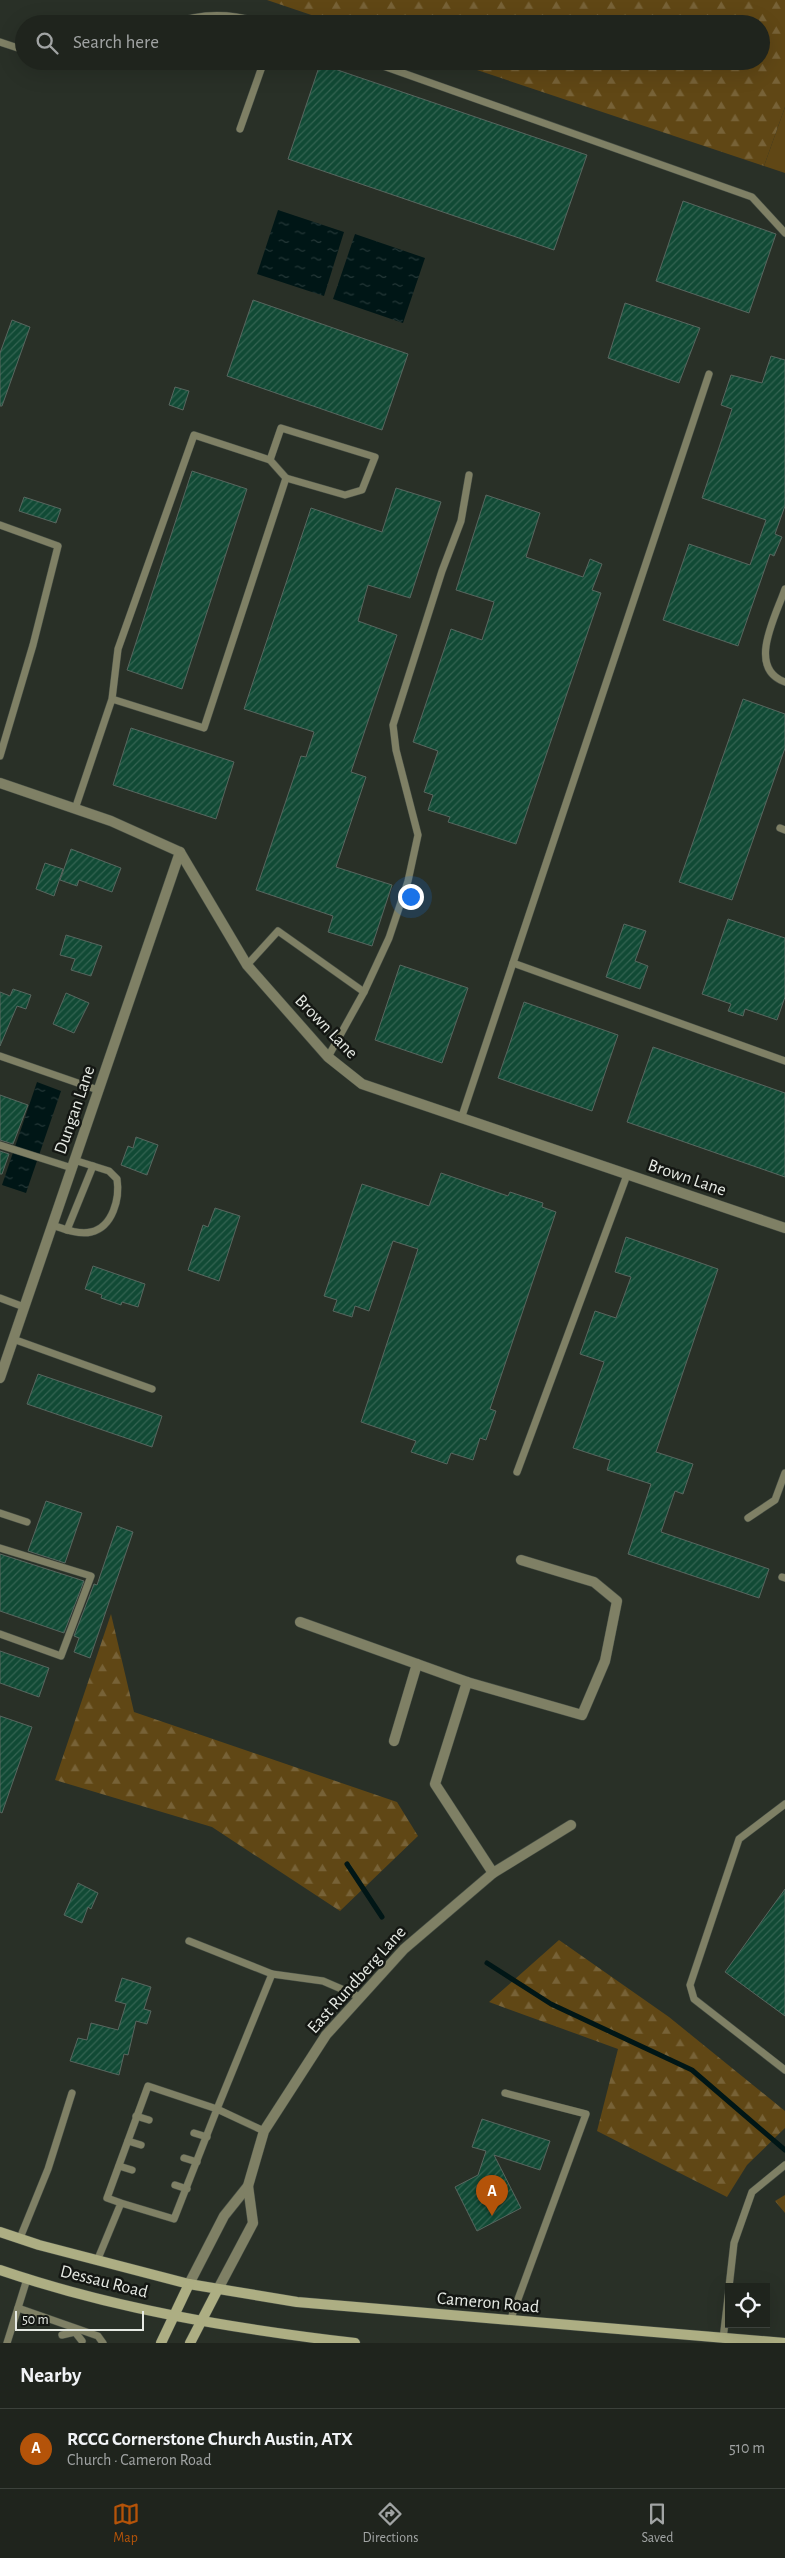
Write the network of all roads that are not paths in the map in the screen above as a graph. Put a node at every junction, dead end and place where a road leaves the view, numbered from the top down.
1 (0, 42) edge
2 (15, 47) edge
3 (261, 70) edge
4 (394, 70) edge
5 (240, 129) dead end
6 (785, 233) edge
7 (709, 374) dead end
8 (270, 460) junction
9 (469, 475) dead end
10 (286, 478) junction
11 (0, 525) edge
12 (785, 589) edge
13 (785, 682) edge
14 (112, 699) junction
15 (0, 756) edge
16 (0, 785) edge
17 (75, 809) junction
18 (180, 852) junction
19 (513, 963) junction
20 (247, 965) junction
21 (364, 992) junction
22 (0, 1056) edge
23 (328, 1057) junction
24 (785, 1061) edge
25 (98, 1090) junction
26 (461, 1119) junction
27 (0, 1146) edge
28 (73, 1164) junction
29 (93, 1166) junction
30 (627, 1175) junction
31 (52, 1225) junction
32 (785, 1228) edge
33 (67, 1230) junction
34 (0, 1298) edge
35 (24, 1307) junction
36 (13, 1339) junction
37 (0, 1378) edge
38 (152, 1390) dead end
39 (517, 1472) dead end
40 (785, 1473) edge
41 (0, 1513) edge
42 (748, 1518) dead end
43 (27, 1522) dead end
44 (0, 1548) edge
45 (521, 1560) dead end
46 (300, 1622) dead end
47 (0, 1634) edge
48 (417, 1664) junction
49 (467, 1682) junction
50 (394, 1741) dead end
51 (785, 1804) edge
52 (571, 1825) dead end
53 (494, 1873) junction
54 (189, 1941) dead end
55 (272, 1974) junction
56 (360, 1997) junction
57 (785, 2070) edge
58 (505, 2093) dead end
59 (72, 2094) dead end
60 (217, 2110) junction
61 (136, 2116) junction
62 (149, 2120) dead end
63 (264, 2131) junction
64 (194, 2134) dead end
65 (207, 2137) junction
66 (128, 2141) junction
67 (141, 2145) dead end
68 (184, 2158) dead end
69 (197, 2162) junction
70 (785, 2165) edge
71 (119, 2166) junction
72 (132, 2170) dead end
73 (175, 2185) dead end
74 (248, 2186) junction
75 (187, 2189) junction
76 (122, 2204) junction
77 (0, 2232) edge
78 (20, 2238) junction
79 (97, 2261) junction
80 (0, 2270) edge
81 (27, 2279) junction
82 (730, 2283) edge
83 (189, 2284) junction
84 (218, 2289) junction
85 (18, 2308) junction
86 (725, 2314) edge
87 (175, 2316) junction
88 (201, 2320) junction
89 (510, 2321) junction
90 (75, 2330) junction
91 (62, 2335) dead end
92 (82, 2341) dead end
93 (721, 2341) edge
94 (7, 2343) edge
95 (103, 2343) edge
96 (161, 2343) edge
97 (190, 2343) edge
98 (355, 2343) edge
99 (785, 2343) edge

1 - 2 lane
3 - 5 lane
4 - 6 lane
7 - 19 lane
8 - 10 lane
8 - 10 lane
8 - 14 lane
9 - 21 lane
10 - 14 lane
11 - 15 lane
12 - 13 lane
14 - 17 lane
16 - 17 street
17 - 18 street
18 - 20 street, Brown Lane
18 - 25 street, Dungan Lane
19 - 24 lane
19 - 26 lane
20 - 21 lane
20 - 23 street, Brown Lane
21 - 23 lane
22 - 25 lane
23 - 26 street, Brown Lane
25 - 28 street, Dungan Lane
26 - 30 street, Brown Lane
27 - 28 lane
28 - 29 lane
28 - 31 street, Dungan Lane
29 - 33 lane
29 - 33 lane
30 - 32 street, Brown Lane
30 - 39 lane
31 - 33 lane
31 - 35 street, Dungan Lane
34 - 35 lane
35 - 36 street, Dungan Lane
36 - 37 street, Dungan Lane
36 - 38 lane
40 - 42 lane
41 - 43 lane
44 - 47 lane
45 - 49 street
46 - 48 street
48 - 49 street
48 - 50 street
49 - 53 street
51 - 57 lane
52 - 53 street, East Rundberg Lane
53 - 56 street, East Rundberg Lane
54 - 55 lane
55 - 56 lane
55 - 60 lane
56 - 63 street, East Rundberg Lane
58 - 89 lane
59 - 78 lane
60 - 61 lane
60 - 63 lane
60 - 65 lane
61 - 62 lane
61 - 66 lane
63 - 74 street, East Rundberg Lane
64 - 65 lane
65 - 69 lane
66 - 67 lane
66 - 71 lane
68 - 69 lane
69 - 75 lane
70 - 82 lane
71 - 72 lane
71 - 76 lane
73 - 75 lane
74 - 83 street, East Rundberg Lane
74 - 84 street, East Rundberg Lane
75 - 76 lane
76 - 79 lane
77 - 78 main road, Dessau Road
78 - 79 main road, Dessau Road
79 - 83 main road, Dessau Road
80 - 81 main road, Dessau Road
81 - 85 lane
81 - 87 main road, Dessau Road
83 - 84 main road, Cameron Road
83 - 87 main road, East Rundberg Lane
84 - 88 main road, East Rundberg Lane
84 - 89 main road, Cameron Road
85 - 90 lane
85 - 94 lane
86 - 93 lane
87 - 88 main road, Dessau Road
87 - 96 main road, East Rundberg Lane
88 - 97 main road, East Rundberg Lane
88 - 98 main road
89 - 93 main road, Cameron Road
90 - 91 lane
90 - 92 lane
90 - 95 lane
93 - 99 main road, Cameron Road

